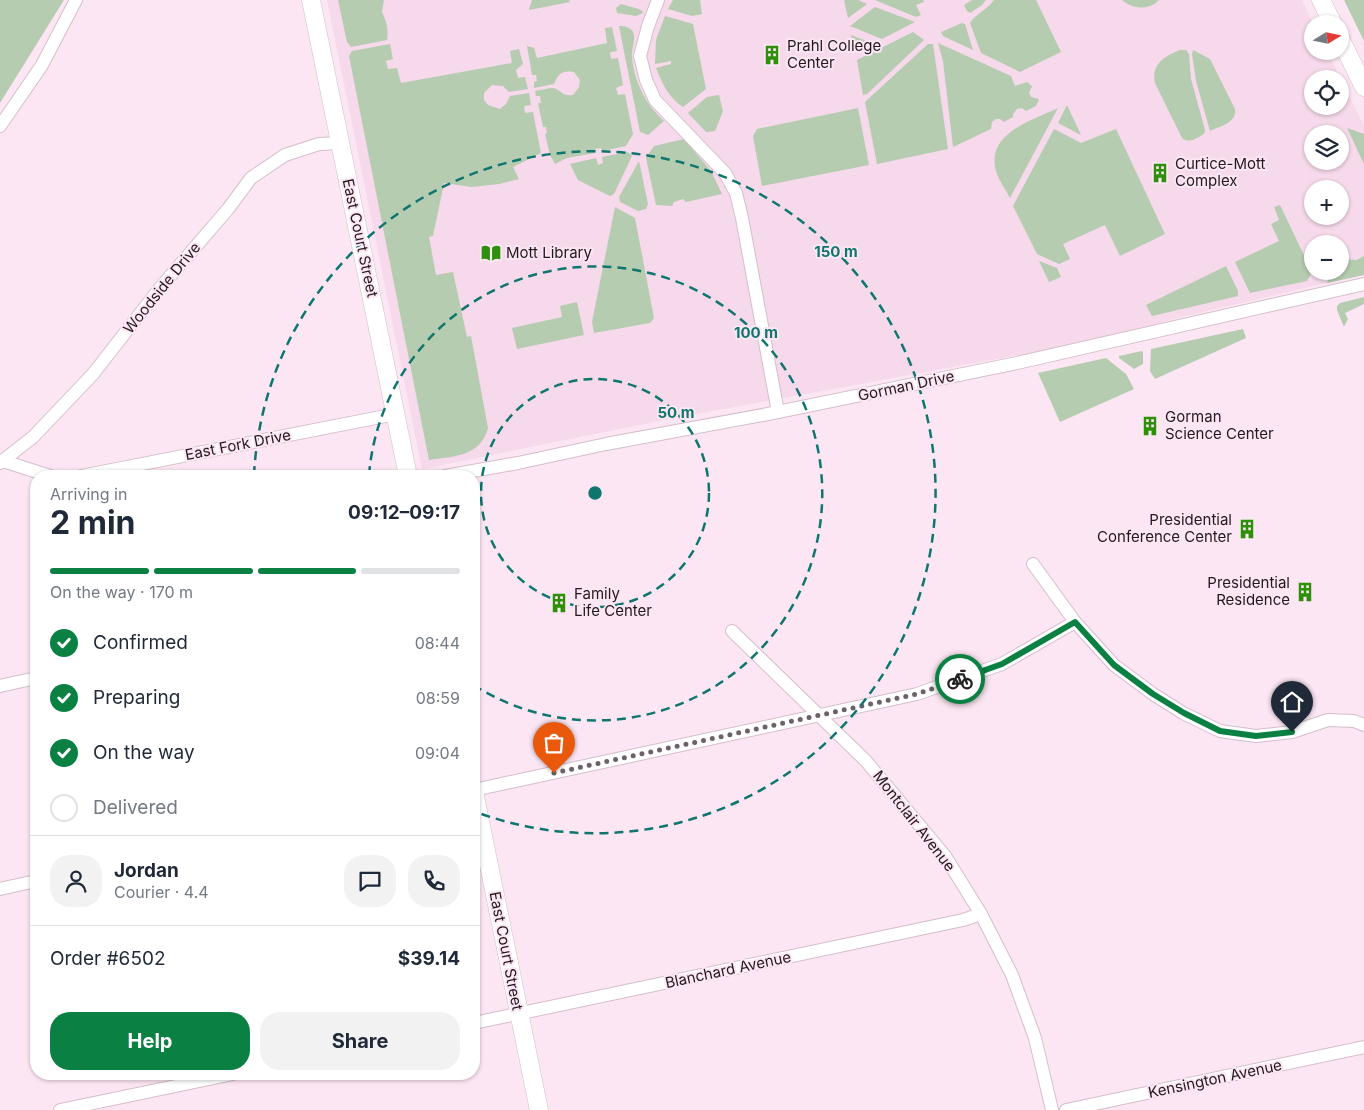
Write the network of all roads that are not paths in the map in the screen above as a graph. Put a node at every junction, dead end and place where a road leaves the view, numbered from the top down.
1 (76, 0) edge
2 (311, 0) edge
3 (658, 0) edge
4 (1321, 0) edge
5 (1328, 15) edge
6 (1349, 56) edge
7 (1364, 87) edge
8 (0, 126) edge
9 (340, 143) junction
10 (1364, 284) edge
11 (778, 412) junction
12 (396, 414) junction
13 (2, 462) edge
14 (30, 470) edge
15 (111, 470) edge
16 (407, 470) edge
17 (479, 470) edge
18 (1033, 564) dead end
19 (1075, 622) junction
20 (732, 631) dead end
21 (30, 679) edge
22 (0, 686) edge
23 (819, 716) junction
24 (1364, 725) edge
25 (480, 790) edge
26 (480, 821) edge
27 (30, 882) edge
28 (0, 889) edge
29 (981, 914) junction
30 (518, 1014) junction
31 (480, 1022) edge
32 (1364, 1047) edge
33 (204, 1080) edge
34 (60, 1110) edge
35 (539, 1110) edge
36 (1052, 1110) edge
37 (1066, 1110) edge

1 - 8 street
2 - 9 main road, East Court Street
3 - 11 street
4 - 5 main road
6 - 7 main road
9 - 12 main road, East Court Street
9 - 13 street, Woodside Drive
10 - 11 street, Gorman Drive
11 - 17 street, Gorman Drive
12 - 15 street, East Fork Drive
12 - 16 main road, East Court Street
13 - 14 street
18 - 19 street
19 - 23 street
19 - 24 street
20 - 23 street, Montclair Avenue
21 - 22 street
23 - 25 street
23 - 29 street, Montclair Avenue
26 - 30 main road, East Court Street
27 - 28 street
29 - 30 street, Blanchard Avenue
29 - 36 street, Montclair Avenue
30 - 31 street, Blanchard Avenue
30 - 35 main road, East Court Street
32 - 37 street, Kensington Avenue
33 - 34 street

